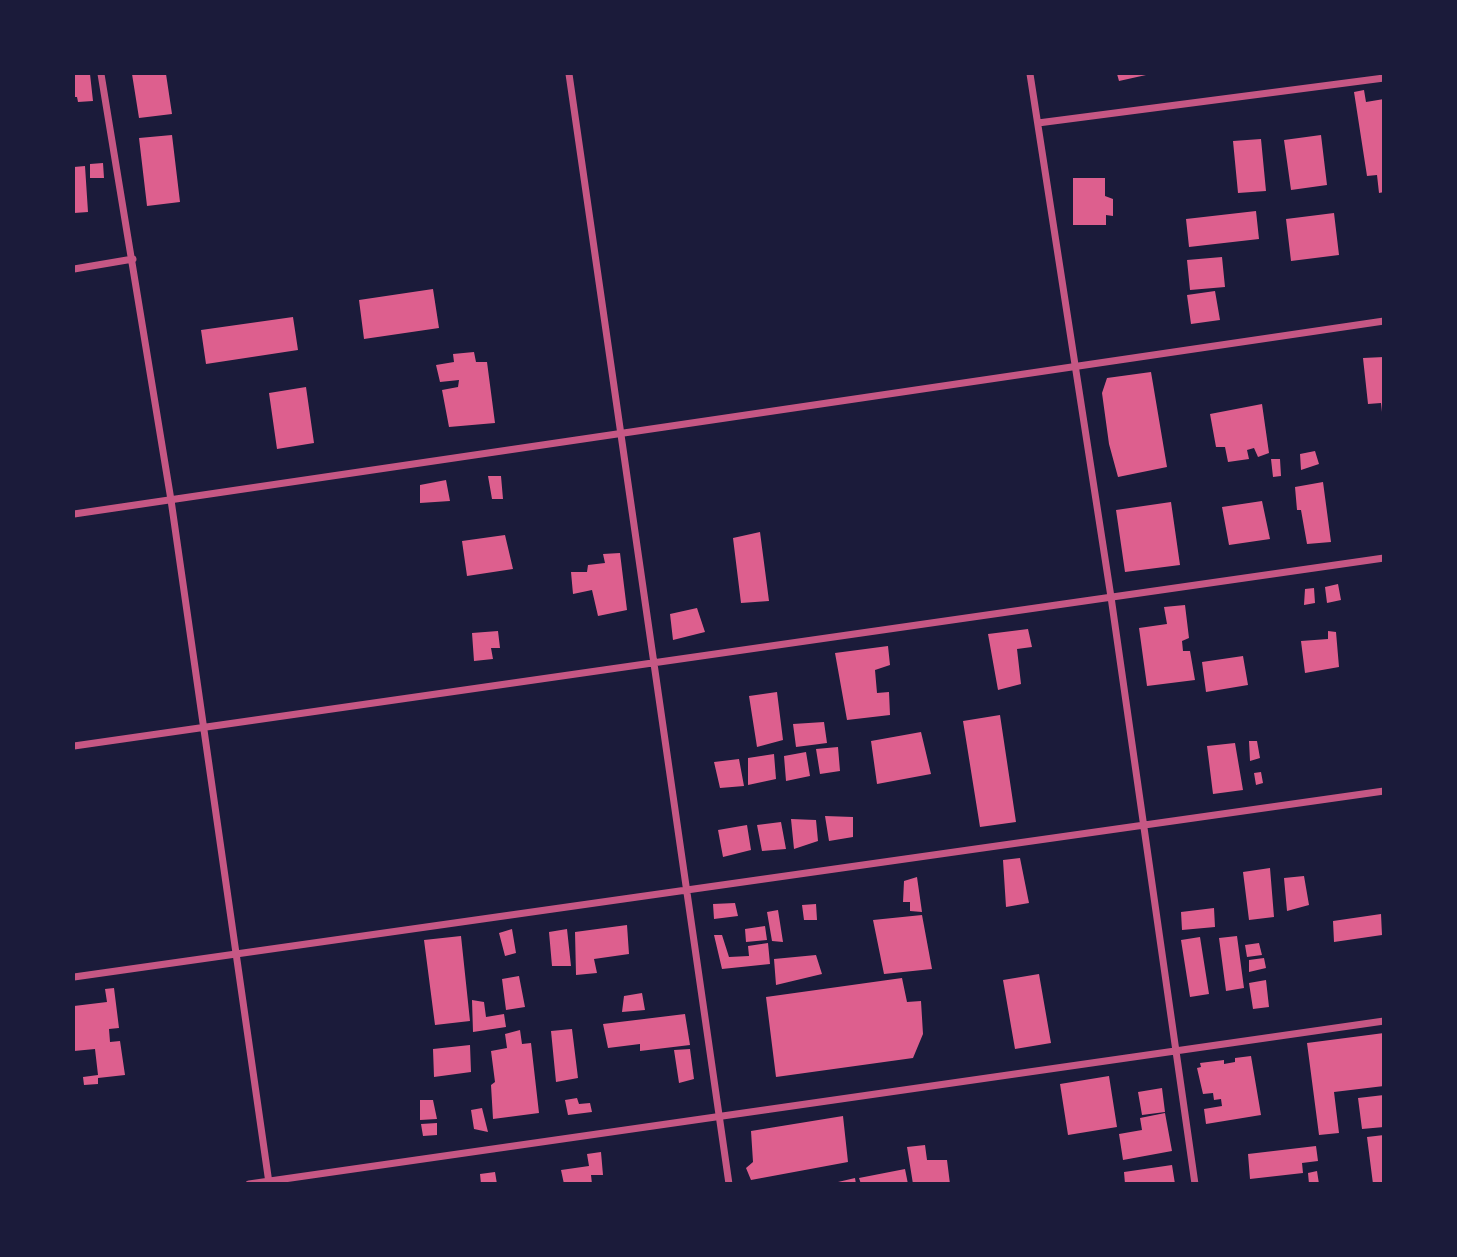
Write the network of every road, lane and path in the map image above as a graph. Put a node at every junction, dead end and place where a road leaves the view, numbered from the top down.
1 (101, 74) edge
2 (569, 74) edge
3 (1030, 74) edge
4 (1384, 78) edge
5 (1038, 123) junction
6 (132, 259) junction
7 (74, 269) edge
8 (1384, 321) edge
9 (1076, 367) junction
10 (622, 433) junction
11 (171, 500) junction
12 (74, 514) edge
13 (1384, 558) edge
14 (1111, 597) junction
15 (654, 662) junction
16 (204, 727) junction
17 (74, 746) edge
18 (1384, 791) edge
19 (1144, 825) junction
20 (687, 890) junction
21 (236, 954) junction
22 (74, 977) edge
23 (1384, 1021) edge
24 (1176, 1051) junction
25 (720, 1116) junction
26 (269, 1182) edge
27 (249, 1184) edge
28 (729, 1184) edge
29 (1195, 1184) edge

1 - 6 street
2 - 10 street
3 - 5 street
4 - 5 street
5 - 9 street
6 - 7 street
6 - 11 street
8 - 9 street
9 - 10 street
9 - 14 street
10 - 11 street
10 - 15 street
11 - 12 street
11 - 16 street
13 - 14 street
14 - 15 street
14 - 19 street
15 - 16 street
15 - 20 street
16 - 17 street
16 - 21 street
18 - 19 street
19 - 20 street
19 - 24 street
20 - 21 street
20 - 25 street
21 - 22 street
21 - 26 street
23 - 24 street
24 - 25 street
24 - 29 street
25 - 26 street
25 - 28 street
26 - 27 street

